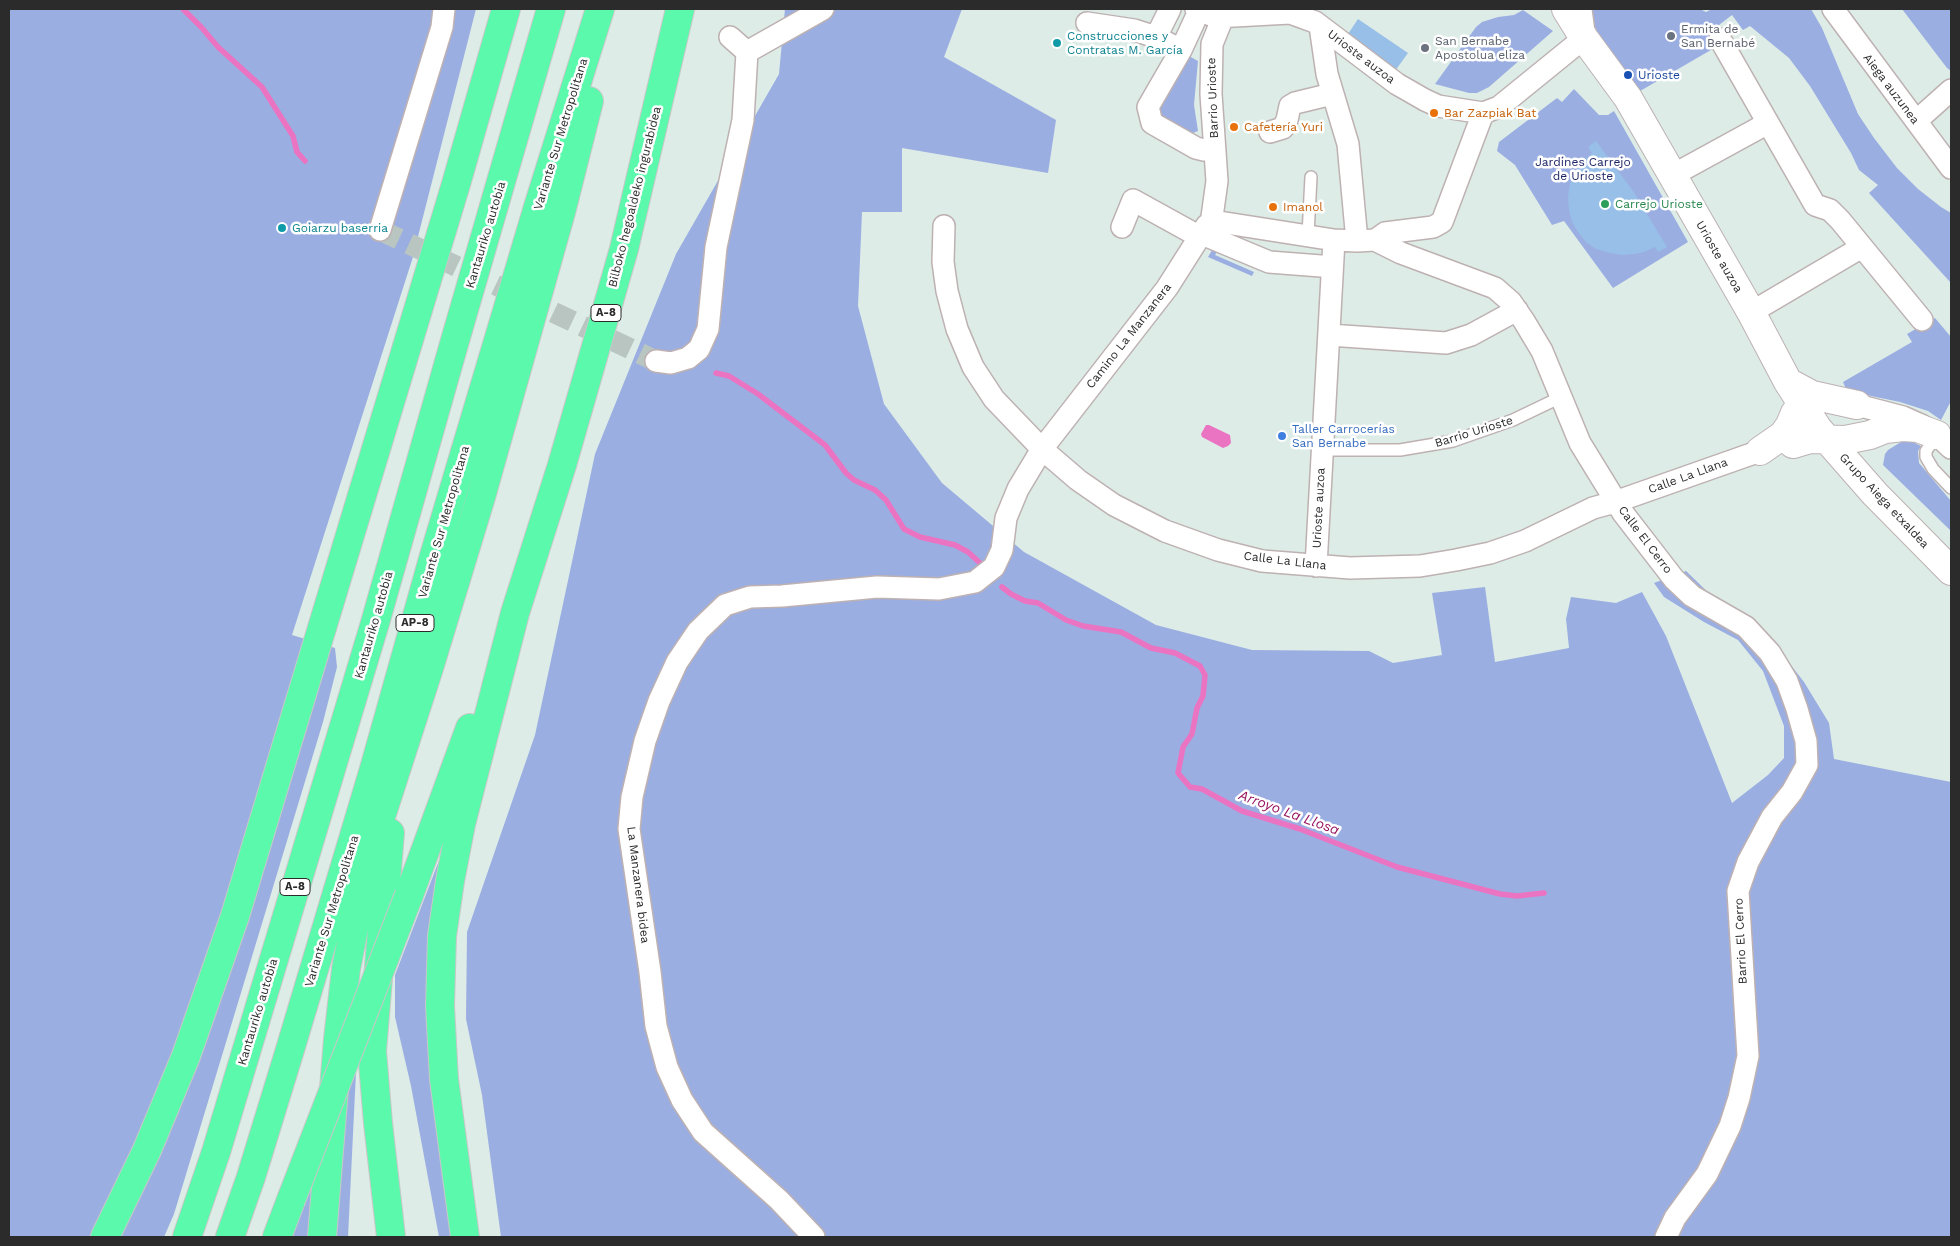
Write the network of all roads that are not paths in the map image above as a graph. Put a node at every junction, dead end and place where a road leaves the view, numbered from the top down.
1 (444, 9) edge
2 (506, 9) edge
3 (551, 9) edge
4 (600, 9) edge
5 (609, 9) edge
6 (680, 9) edge
7 (823, 9) edge
8 (1170, 9) edge
9 (1833, 9) edge
10 (1197, 10) edge
11 (1289, 11) edge
12 (1226, 13) edge
13 (1575, 22) edge
14 (1087, 24) dead end
15 (1320, 26) junction
16 (1156, 37) junction
17 (1214, 37) junction
18 (730, 38) dead end
19 (1720, 39) dead end
20 (1181, 50) junction
21 (747, 52) junction
22 (1951, 90) edge
23 (1332, 94) junction
24 (1483, 114) junction
25 (1923, 115) dead end
26 (1768, 122) junction
27 (1270, 132) dead end
28 (1215, 150) junction
29 (1951, 168) edge
30 (1673, 175) junction
31 (1311, 177) dead end
32 (944, 226) dead end
33 (1122, 227) dead end
34 (380, 230) dead end
35 (1205, 230) junction
36 (1308, 235) junction
37 (1334, 240) junction
38 (1366, 240) junction
39 (1862, 247) junction
40 (1321, 266) dead end
41 (1762, 306) dead end
42 (1517, 310) junction
43 (1922, 320) dead end
44 (1329, 335) junction
45 (656, 361) tunnel mouth
46 (1788, 382) junction
47 (1561, 397) junction
48 (1857, 405) junction
49 (1870, 436) junction
50 (1814, 438) junction
51 (1944, 442) edge
52 (1042, 448) junction
53 (1322, 450) junction
54 (1760, 451) junction
55 (1951, 488) edge
56 (1875, 494) junction
57 (1615, 502) junction
58 (1316, 566) junction
59 (1951, 571) edge
60 (1674, 579) joint
61 (515, 613) junction
62 (429, 668) junction
63 (105, 1237) edge
64 (186, 1237) edge
65 (230, 1237) edge
66 (277, 1237) edge
67 (322, 1237) edge
68 (391, 1237) edge
69 (465, 1237) edge
70 (814, 1237) edge
71 (1666, 1237) edge

1 - 34 street
2 - 63 highway
3 - 64 highway, Kantauriko autobia / A-8
4 - 65 highway, Variante Sur Metropolitana / AP-8
5 - 62 highway
6 - 61 highway, Bilboko hegoaldeko ingurabidea / A-8
7 - 21 street
8 - 16 street
9 - 29 street, Aiega auzunea
10 - 12 street
10 - 17 street
10 - 20 street, Barrio Urioste
11 - 12 street
11 - 15 street, Urioste auzoa
12 - 17 street, Barrio Urioste
13 - 24 street, Urioste auzoa
13 - 30 street, Urioste auzoa
14 - 16 street
15 - 23 street
15 - 24 street, Urioste auzoa
16 - 20 street
17 - 28 street, Barrio Urioste
18 - 21 street
19 - 26 street
20 - 28 street, Barrio Urioste
21 - 45 street
22 - 25 street, Aiega auzunea
23 - 27 street
23 - 38 street
24 - 38 street
26 - 30 street
26 - 39 street
28 - 35 street, Barrio Urioste
30 - 46 street, Urioste auzoa
31 - 36 lane
32 - 52 street, Calle La Llana
33 - 35 street
35 - 36 street
35 - 40 street
35 - 52 street, Camino La Manzanera
36 - 37 street
37 - 38 street
37 - 44 street, Urioste auzoa
38 - 42 street
39 - 41 street
39 - 43 street
42 - 44 street
42 - 47 street
44 - 53 street, Urioste auzoa
46 - 48 street
46 - 50 street, Urioste auzoa
46 - 54 street
47 - 53 lane, Barrio Urioste
47 - 57 street
48 - 50 street
48 - 51 street
49 - 50 street
49 - 51 street
49 - 56 street
50 - 54 street
50 - 56 street, Grupo Aiega etxaldea
51 - 55 lane
52 - 58 street, Calle La Llana
52 - 70 street, La Manzanera bidea
53 - 58 street, Urioste auzoa
54 - 57 street, Calle La Llana
56 - 59 street, Grupo Aiega etxaldea
57 - 58 street, Calle La Llana
57 - 60 street, Calle El Cerro
60 - 71 street, Barrio El Cerro
61 - 66 highway, A-8, bridge
61 - 69 highway
62 - 67 highway
62 - 68 highway

